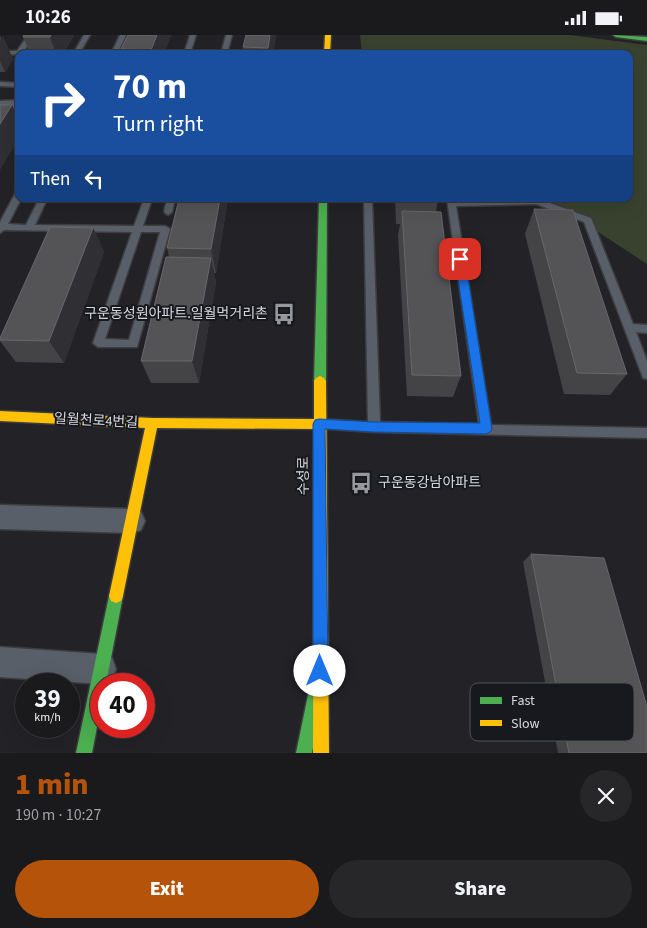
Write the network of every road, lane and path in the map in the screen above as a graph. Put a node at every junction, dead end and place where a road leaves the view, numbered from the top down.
1 (31, 35) edge
2 (87, 35) edge
3 (123, 35) edge
4 (193, 35) edge
5 (229, 35) edge
6 (328, 35) edge
7 (616, 35) edge
8 (647, 39) edge
9 (21, 50) edge
10 (78, 50) edge
11 (116, 50) edge
12 (188, 50) edge
13 (225, 50) edge
14 (327, 50) edge
15 (0, 53) edge
16 (15, 53) edge
17 (0, 84) edge
18 (15, 85) edge
19 (15, 104) edge
20 (0, 105) edge
21 (15, 201) edge
22 (42, 202) edge
23 (147, 202) edge
24 (170, 202) edge
25 (323, 202) edge
26 (368, 202) edge
27 (451, 202) edge
28 (540, 202) edge
29 (168, 212) dead end
30 (1, 228) edge
31 (29, 228) junction
32 (139, 229) junction
33 (629, 328) junction
34 (647, 329) edge
35 (647, 375) edge
36 (0, 416) edge
37 (152, 423) junction
38 (319, 424) junction
39 (374, 427) junction
40 (486, 429) junction
41 (647, 433) edge
42 (0, 517) edge
43 (132, 521) junction
44 (0, 662) edge
45 (101, 669) junction
46 (320, 671) junction
47 (84, 753) edge
48 (304, 753) edge
49 (321, 753) edge

1 - 9 lane
2 - 10 lane
3 - 11 lane
4 - 12 lane
5 - 13 lane
6 - 14 street
7 - 8 street
15 - 16 lane
17 - 18 lane
19 - 20 street
21 - 30 lane
22 - 31 lane
23 - 32 lane
24 - 29 lane
25 - 38 street, 수성로
26 - 39 lane
27 - 40 lane
28 - 33 lane
30 - 31 lane
31 - 32 lane
32 - 32 lane
33 - 34 lane
33 - 35 lane
36 - 37 street, 일월천로4번길
37 - 38 street
37 - 43 street, 일월천로4번길
38 - 39 lane
38 - 46 street, 수성로
39 - 40 lane
40 - 41 lane
42 - 43 street
43 - 45 street, 일월천로4번길
44 - 45 street
45 - 47 street, 일월천로4번길
46 - 48 street
46 - 49 street, 수성로

